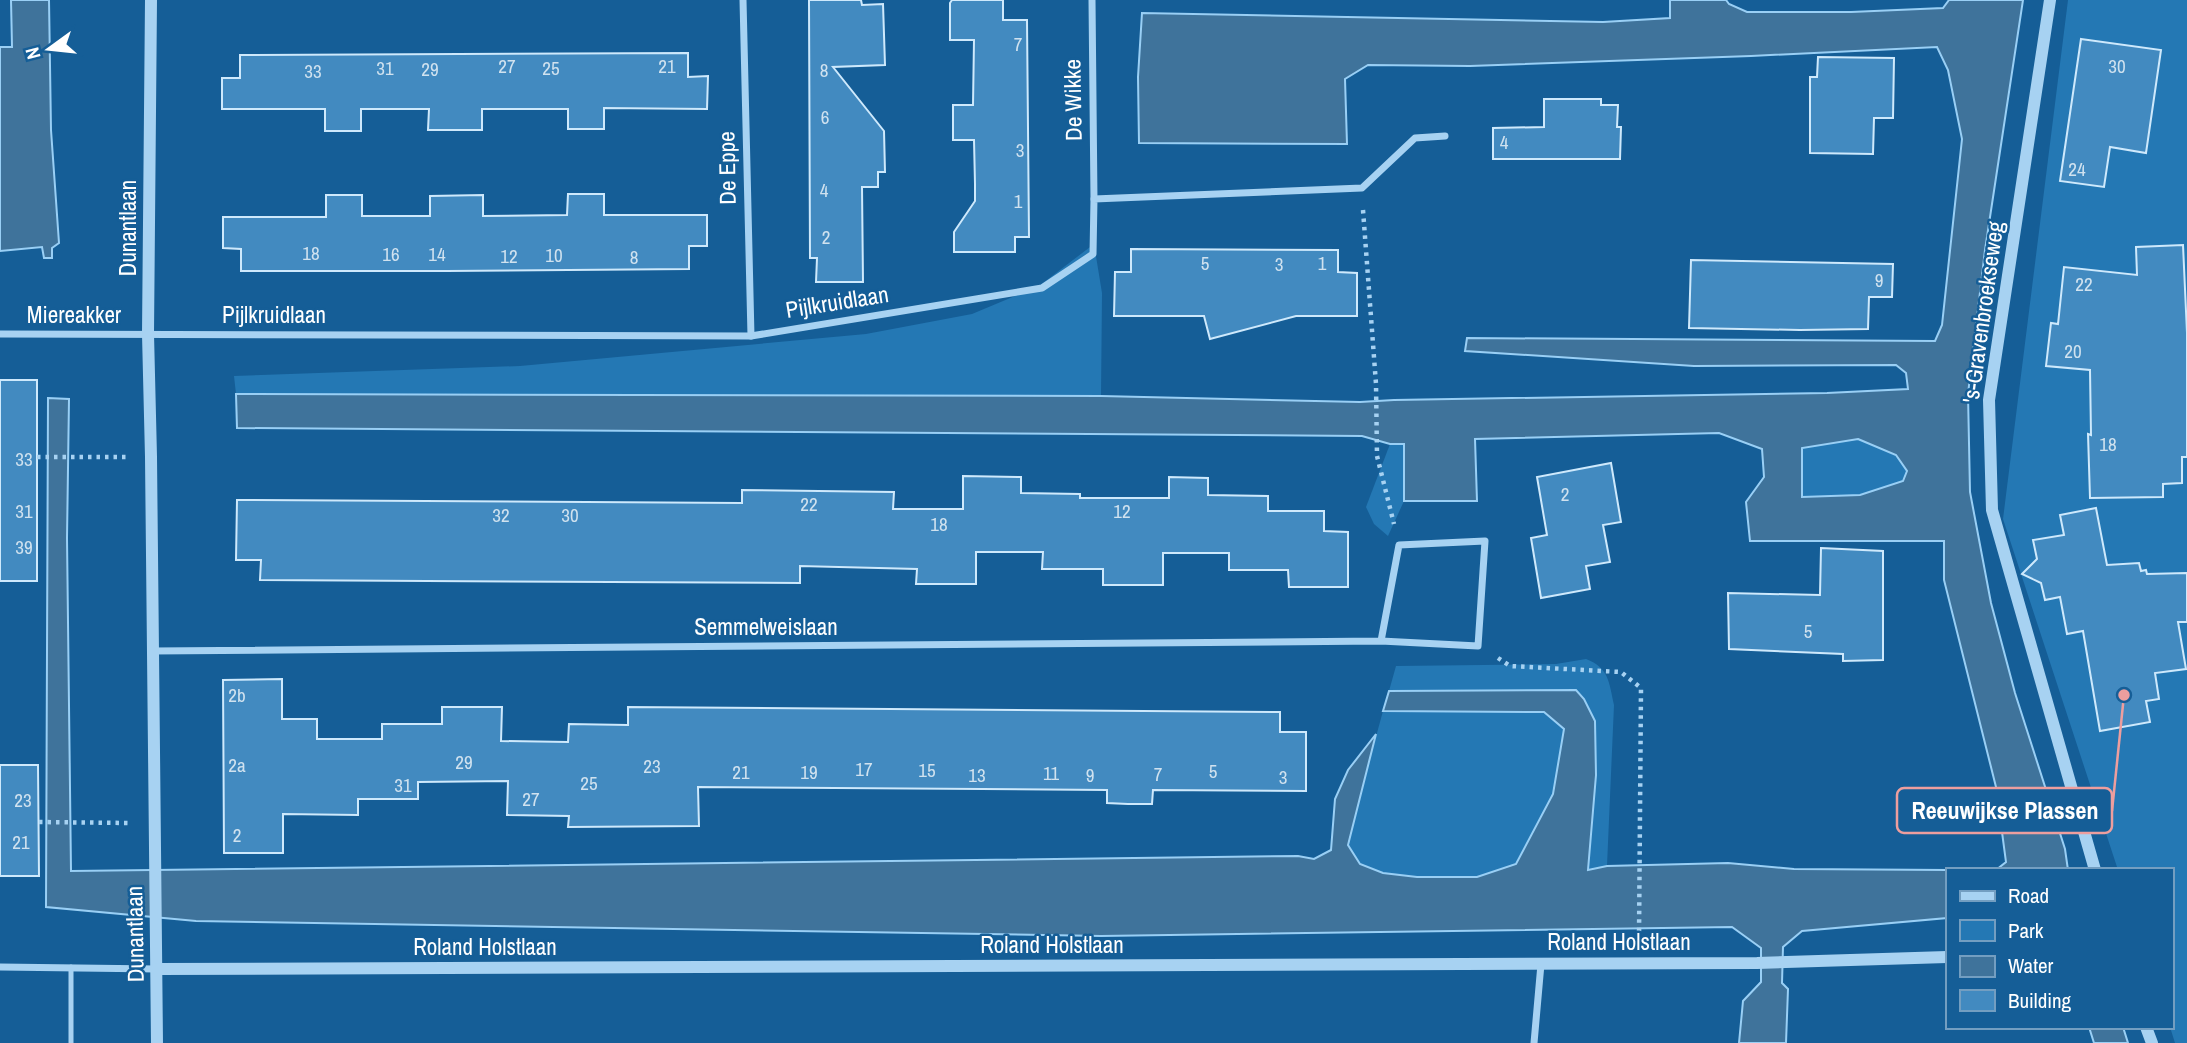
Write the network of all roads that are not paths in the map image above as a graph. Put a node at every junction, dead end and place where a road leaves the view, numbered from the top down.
1 (151, 0) edge
2 (743, 0) edge
3 (1091, 0) edge
4 (2050, 0) edge
5 (1445, 136) dead end
6 (1094, 199) junction
7 (0, 334) edge
8 (148, 334) junction
9 (751, 336) junction
10 (1381, 640) junction
11 (152, 651) junction
12 (2094, 868) edge
13 (1946, 957) edge
14 (1541, 964) junction
15 (0, 967) edge
16 (71, 967) junction
17 (157, 969) junction
18 (71, 1043) edge
19 (157, 1043) edge
20 (1534, 1043) edge

1 - 8 street, Dunantlaan
2 - 9 street, De Eppe
3 - 6 street, De Wikke
4 - 12 street, 's-Gravenbroekseweg
5 - 6 street
6 - 9 street, Pijlkruidlaan
7 - 8 street, Miereakker
8 - 9 street, Pijlkruidlaan
8 - 11 street, Dunantlaan
10 - 10 street, Semmelweislaan
10 - 11 street, Semmelweislaan
11 - 17 street, Dunantlaan
13 - 14 street, Roland Holstlaan
14 - 17 street, Roland Holstlaan
14 - 20 street
15 - 16 street
16 - 17 street
16 - 18 lane
17 - 19 street, Dunantlaan

